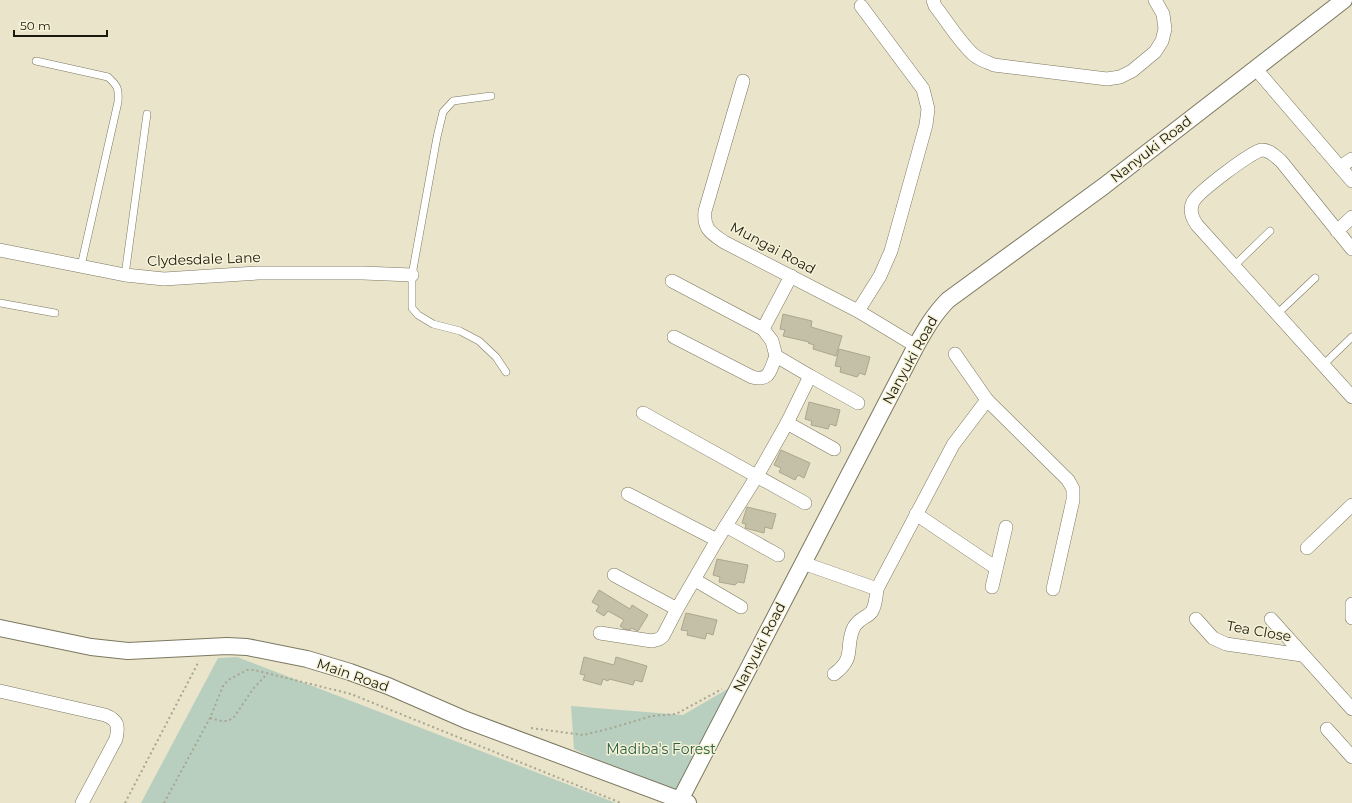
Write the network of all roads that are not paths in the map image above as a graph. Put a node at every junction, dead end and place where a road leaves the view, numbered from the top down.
1 (933, 0) edge
2 (1155, 0) edge
3 (1344, 0) edge
4 (861, 6) dead end
5 (36, 61) dead end
6 (1256, 68) junction
7 (743, 81) dead end
8 (491, 96) dead end
9 (147, 114) dead end
10 (1352, 159) edge
11 (1340, 167) junction
12 (1352, 181) edge
13 (1352, 217) edge
14 (1270, 231) dead end
15 (1337, 231) junction
16 (1350, 242) edge
17 (0, 250) edge
18 (81, 266) junction
19 (1234, 266) junction
20 (125, 275) junction
21 (412, 275) junction
22 (791, 276) junction
23 (1315, 278) dead end
24 (672, 281) dead end
25 (0, 303) edge
26 (858, 311) junction
27 (55, 313) dead end
28 (1277, 314) junction
29 (762, 329) junction
30 (674, 337) dead end
31 (1352, 337) edge
32 (916, 346) junction
33 (955, 354) dead end
34 (776, 356) junction
35 (1323, 365) junction
36 (506, 372) dead end
37 (810, 376) junction
38 (1352, 397) edge
39 (987, 400) junction
40 (858, 403) dead end
41 (643, 413) dead end
42 (787, 423) junction
43 (834, 449) dead end
44 (757, 476) junction
45 (628, 494) dead end
46 (805, 503) dead end
47 (1352, 505) edge
48 (916, 514) junction
49 (726, 526) junction
50 (1006, 527) dead end
51 (716, 540) junction
52 (1307, 548) dead end
53 (778, 555) dead end
54 (803, 563) junction
55 (996, 568) junction
56 (614, 575) dead end
57 (695, 580) junction
58 (992, 587) dead end
59 (877, 589) junction
60 (1054, 589) dead end
61 (1352, 604) edge
62 (741, 607) dead end
63 (677, 609) junction
64 (1352, 618) edge
65 (1196, 619) dead end
66 (1271, 619) dead end
67 (0, 628) edge
68 (600, 633) dead end
69 (1302, 655) junction
70 (834, 674) dead end
71 (0, 691) edge
72 (1352, 709) edge
73 (1327, 729) dead end
74 (1352, 757) edge
75 (684, 801) edge
76 (82, 803) edge

1 - 2 street
3 - 6 street, Nanyuki Road
4 - 26 street
5 - 18 lane
6 - 11 street
6 - 32 street, Nanyuki Road
7 - 22 street, Mungai Road
8 - 21 lane
9 - 20 lane
10 - 11 street
11 - 12 street
13 - 15 street
14 - 19 lane
15 - 16 street
15 - 19 street
17 - 18 street, Clydesdale Lane
18 - 20 street, Clydesdale Lane
19 - 28 street
20 - 21 street, Clydesdale Lane
21 - 36 lane
22 - 26 street, Mungai Road
22 - 29 street
23 - 28 lane
24 - 29 street
25 - 27 lane
26 - 32 street, Mungai Road
28 - 35 street
29 - 34 street
30 - 34 street
31 - 35 lane
32 - 54 street, Nanyuki Road
33 - 39 street
34 - 37 street
35 - 38 street
37 - 40 street
37 - 42 street
39 - 48 street
39 - 60 street
41 - 44 street
42 - 43 street
42 - 44 street
44 - 46 street
44 - 49 street
45 - 51 street
47 - 52 street
48 - 55 street
48 - 59 street
49 - 51 street
49 - 53 street
50 - 55 street
51 - 57 street
54 - 59 street
54 - 75 street, Nanyuki Road
55 - 58 street
56 - 63 street
57 - 62 street
57 - 63 street
59 - 70 street
61 - 64 street
63 - 68 street
65 - 69 street, Tea Close
66 - 69 street
67 - 75 street, Main Road
69 - 72 street
71 - 76 street
73 - 74 street

